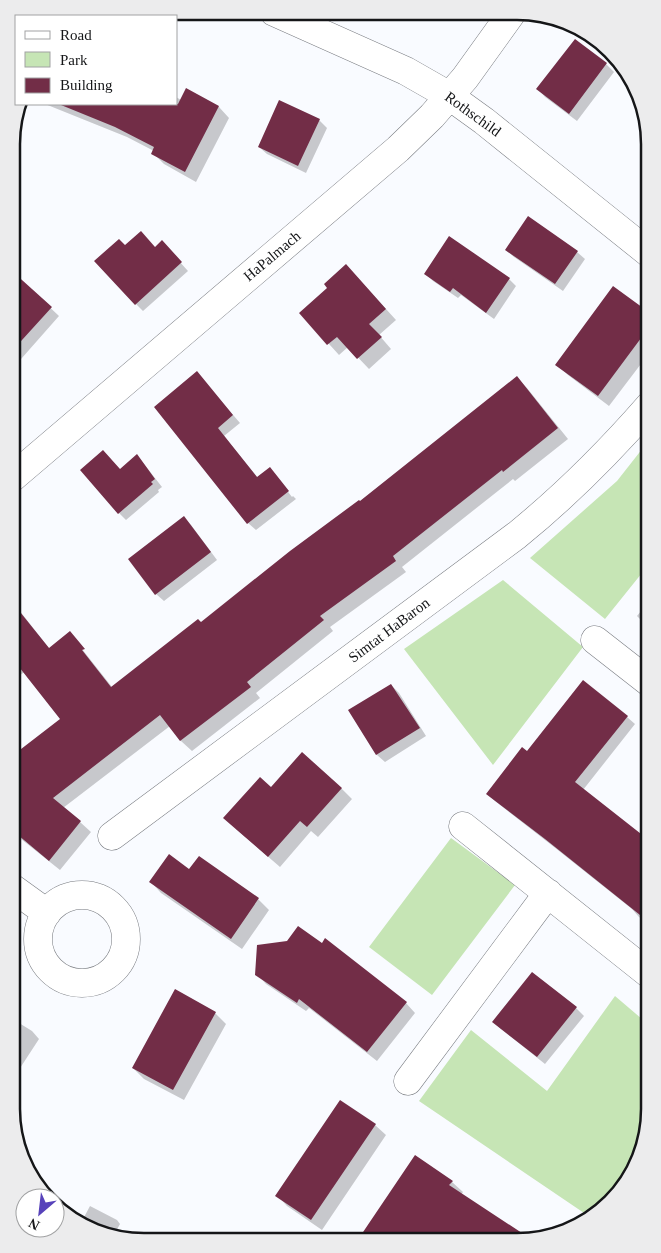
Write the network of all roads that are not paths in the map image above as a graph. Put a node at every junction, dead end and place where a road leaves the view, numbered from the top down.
1 (292, 20) edge
2 (507, 20) edge
3 (449, 96) junction
4 (641, 247) edge
5 (641, 415) edge
6 (20, 471) edge
7 (595, 640) dead end
8 (641, 676) edge
9 (463, 826) dead end
10 (112, 836) dead end
11 (20, 893) edge
12 (548, 893) junction
13 (46, 913) dead end
14 (641, 967) edge
15 (408, 1082) dead end

1 - 3 street, Rothschild
2 - 3 street, HaPalmach
3 - 4 street, Rothschild
3 - 6 street, HaPalmach
5 - 10 street, Simtat HaBaron
7 - 8 street
9 - 12 street
11 - 13 street
12 - 14 street
12 - 15 street

